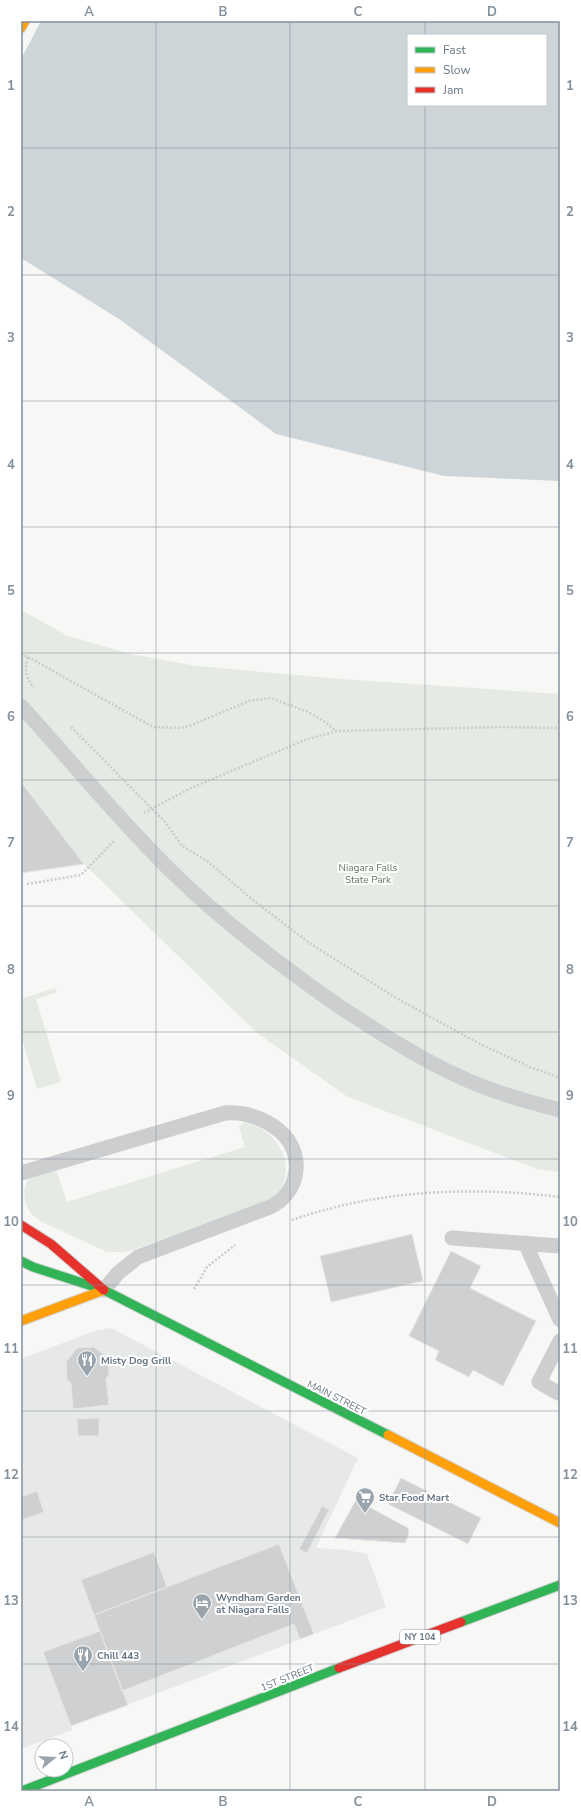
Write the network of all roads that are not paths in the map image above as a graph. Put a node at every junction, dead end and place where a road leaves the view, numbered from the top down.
1 (25, 21) edge
2 (21, 28) edge
3 (21, 706) edge
4 (560, 1110) edge
5 (21, 1173) edge
6 (21, 1225) edge
7 (452, 1238) dead end
8 (525, 1243) junction
9 (560, 1246) edge
10 (21, 1261) edge
11 (104, 1290) junction
12 (560, 1320) edge
13 (21, 1321) edge
14 (560, 1341) edge
15 (558, 1393) dead end
16 (560, 1523) edge
17 (560, 1585) edge
18 (22, 1791) edge

1 - 2 main road
3 - 4 lane
5 - 11 lane
6 - 11 main road
7 - 8 lane
8 - 9 lane
8 - 12 lane
10 - 11 main road
11 - 13 main road
11 - 16 main road, MAIN STREET
14 - 15 lane
17 - 18 main road, 1ST STREET / NY 104

